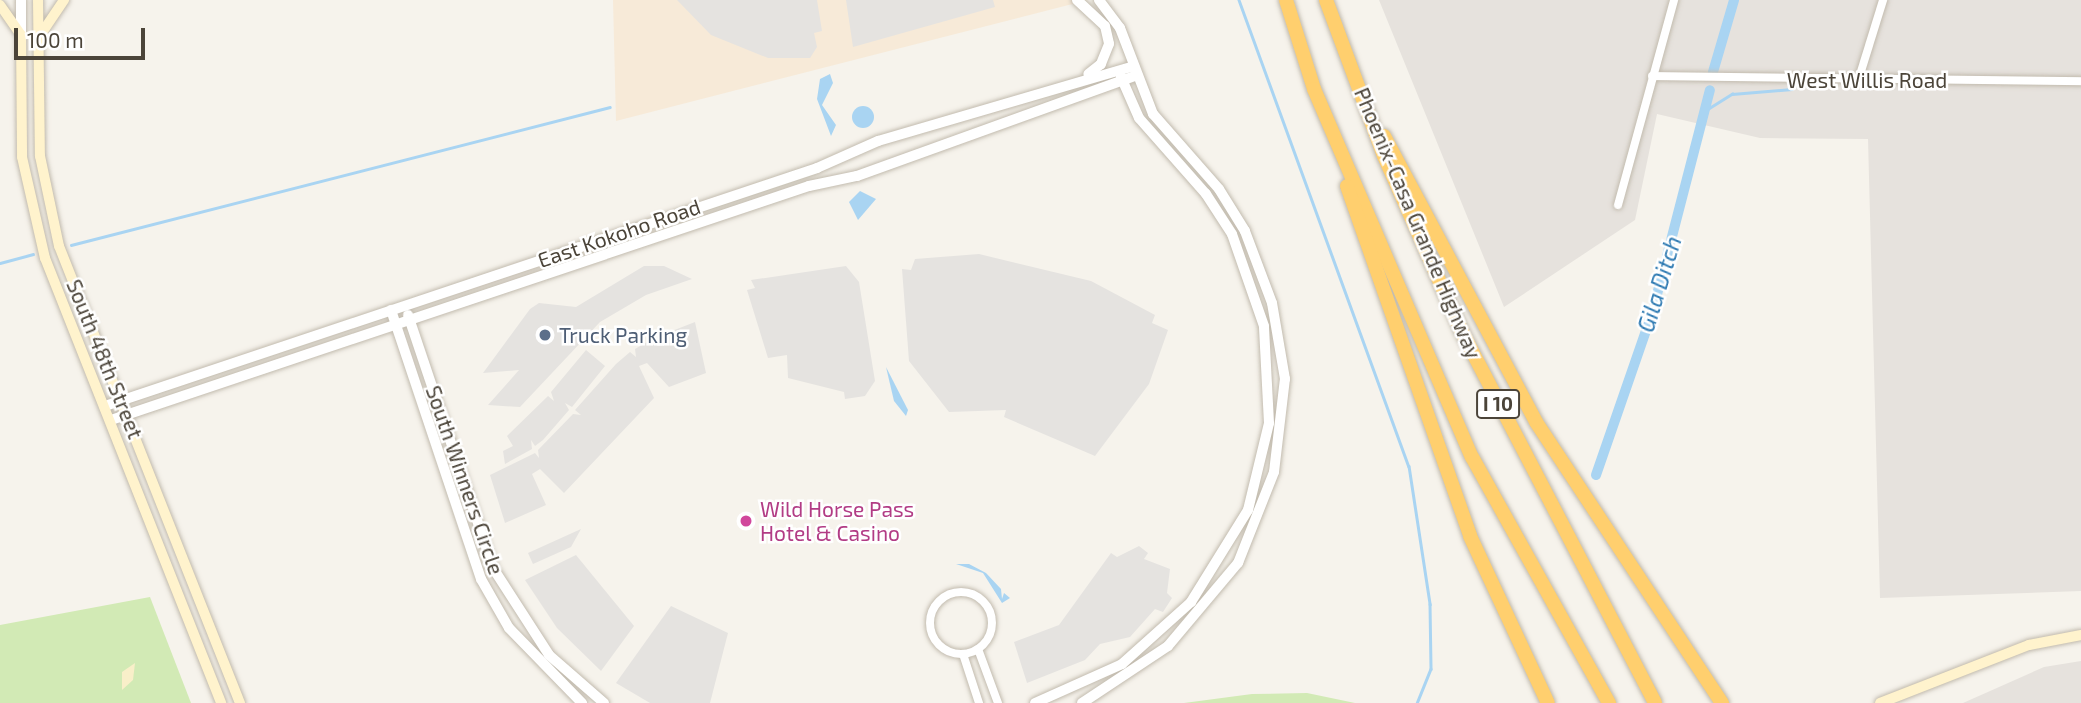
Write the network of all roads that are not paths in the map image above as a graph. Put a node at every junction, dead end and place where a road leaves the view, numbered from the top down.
1 (21, 0) edge
2 (38, 0) edge
3 (64, 0) edge
4 (1077, 0) edge
5 (1099, 0) edge
6 (1286, 0) edge
7 (1326, 0) edge
8 (1674, 0) edge
9 (1883, 0) edge
10 (0, 5) edge
11 (21, 35) junction
12 (37, 40) junction
13 (1119, 70) junction
14 (1136, 71) junction
15 (1652, 76) junction
16 (1082, 78) junction
17 (1123, 80) junction
18 (1858, 81) junction
19 (2081, 81) edge
20 (1314, 89) junction
21 (1362, 95) junction
22 (909, 136) junction
23 (914, 151) junction
24 (704, 205) junction
25 (1618, 205) dead end
26 (709, 219) junction
27 (1272, 303) junction
28 (404, 306) junction
29 (1259, 306) junction
30 (391, 310) junction
31 (409, 320) junction
32 (395, 324) junction
33 (122, 401) junction
34 (105, 406) junction
35 (127, 414) junction
36 (111, 420) junction
37 (1208, 579) junction
38 (1220, 587) junction
39 (2081, 635) edge
40 (978, 649) junction
41 (963, 654) junction
42 (1915, 694) junction
43 (221, 703) edge
44 (240, 703) edge
45 (582, 703) edge
46 (604, 703) edge
47 (979, 703) edge
48 (998, 703) edge
49 (1035, 703) edge
50 (1082, 703) edge
51 (1548, 703) edge
52 (1609, 703) edge
53 (1655, 703) edge
54 (1722, 703) edge
55 (1880, 703) edge
56 (1906, 703) edge

1 - 11 street, South 48th Street
2 - 12 main road, South 48th Street
3 - 12 main road
4 - 16 street
5 - 14 street
6 - 20 highway, Phoenix-Casa Grande Highway / I 10
7 - 21 highway, Phoenix-Casa Grande Highway / I 10
8 - 15 street
9 - 18 street
10 - 11 main road
11 - 34 main road, South 48th Street
12 - 33 main road, South 48th Street
13 - 14 street, East Kokoho Road
13 - 16 street, East Kokoho Road
13 - 17 street
14 - 17 street, East Kokoho Road
14 - 27 street
15 - 18 street, West Willis Road
15 - 25 street
16 - 22 street, East Kokoho Road
17 - 23 street, East Kokoho Road
17 - 29 street
18 - 19 street, West Willis Road
20 - 51 highway
20 - 52 highway, Phoenix-Casa Grande Highway / I 10
21 - 53 highway, Phoenix-Casa Grande Highway / I 10
21 - 54 highway
22 - 23 street
22 - 24 street, East Kokoho Road
23 - 26 street, East Kokoho Road
24 - 26 street
24 - 28 street, East Kokoho Road
26 - 31 street, East Kokoho Road
27 - 29 street
27 - 38 street
28 - 30 street, East Kokoho Road
28 - 31 street, South Winners Circle
29 - 37 street
30 - 32 street, South Winners Circle
30 - 33 street, East Kokoho Road
31 - 32 street, East Kokoho Road
31 - 46 street, South Winners Circle
32 - 35 street, East Kokoho Road
32 - 45 street, South Winners Circle
33 - 34 street, East Kokoho Road
33 - 35 main road, South 48th Street
34 - 36 main road, South 48th Street
35 - 36 street, East Kokoho Road
35 - 44 main road, South 48th Street
36 - 43 main road, South 48th Street
37 - 38 street
37 - 49 street
38 - 50 street
39 - 42 main road
40 - 41 street
40 - 41 street
40 - 48 street
41 - 47 street
42 - 55 main road
42 - 56 main road

